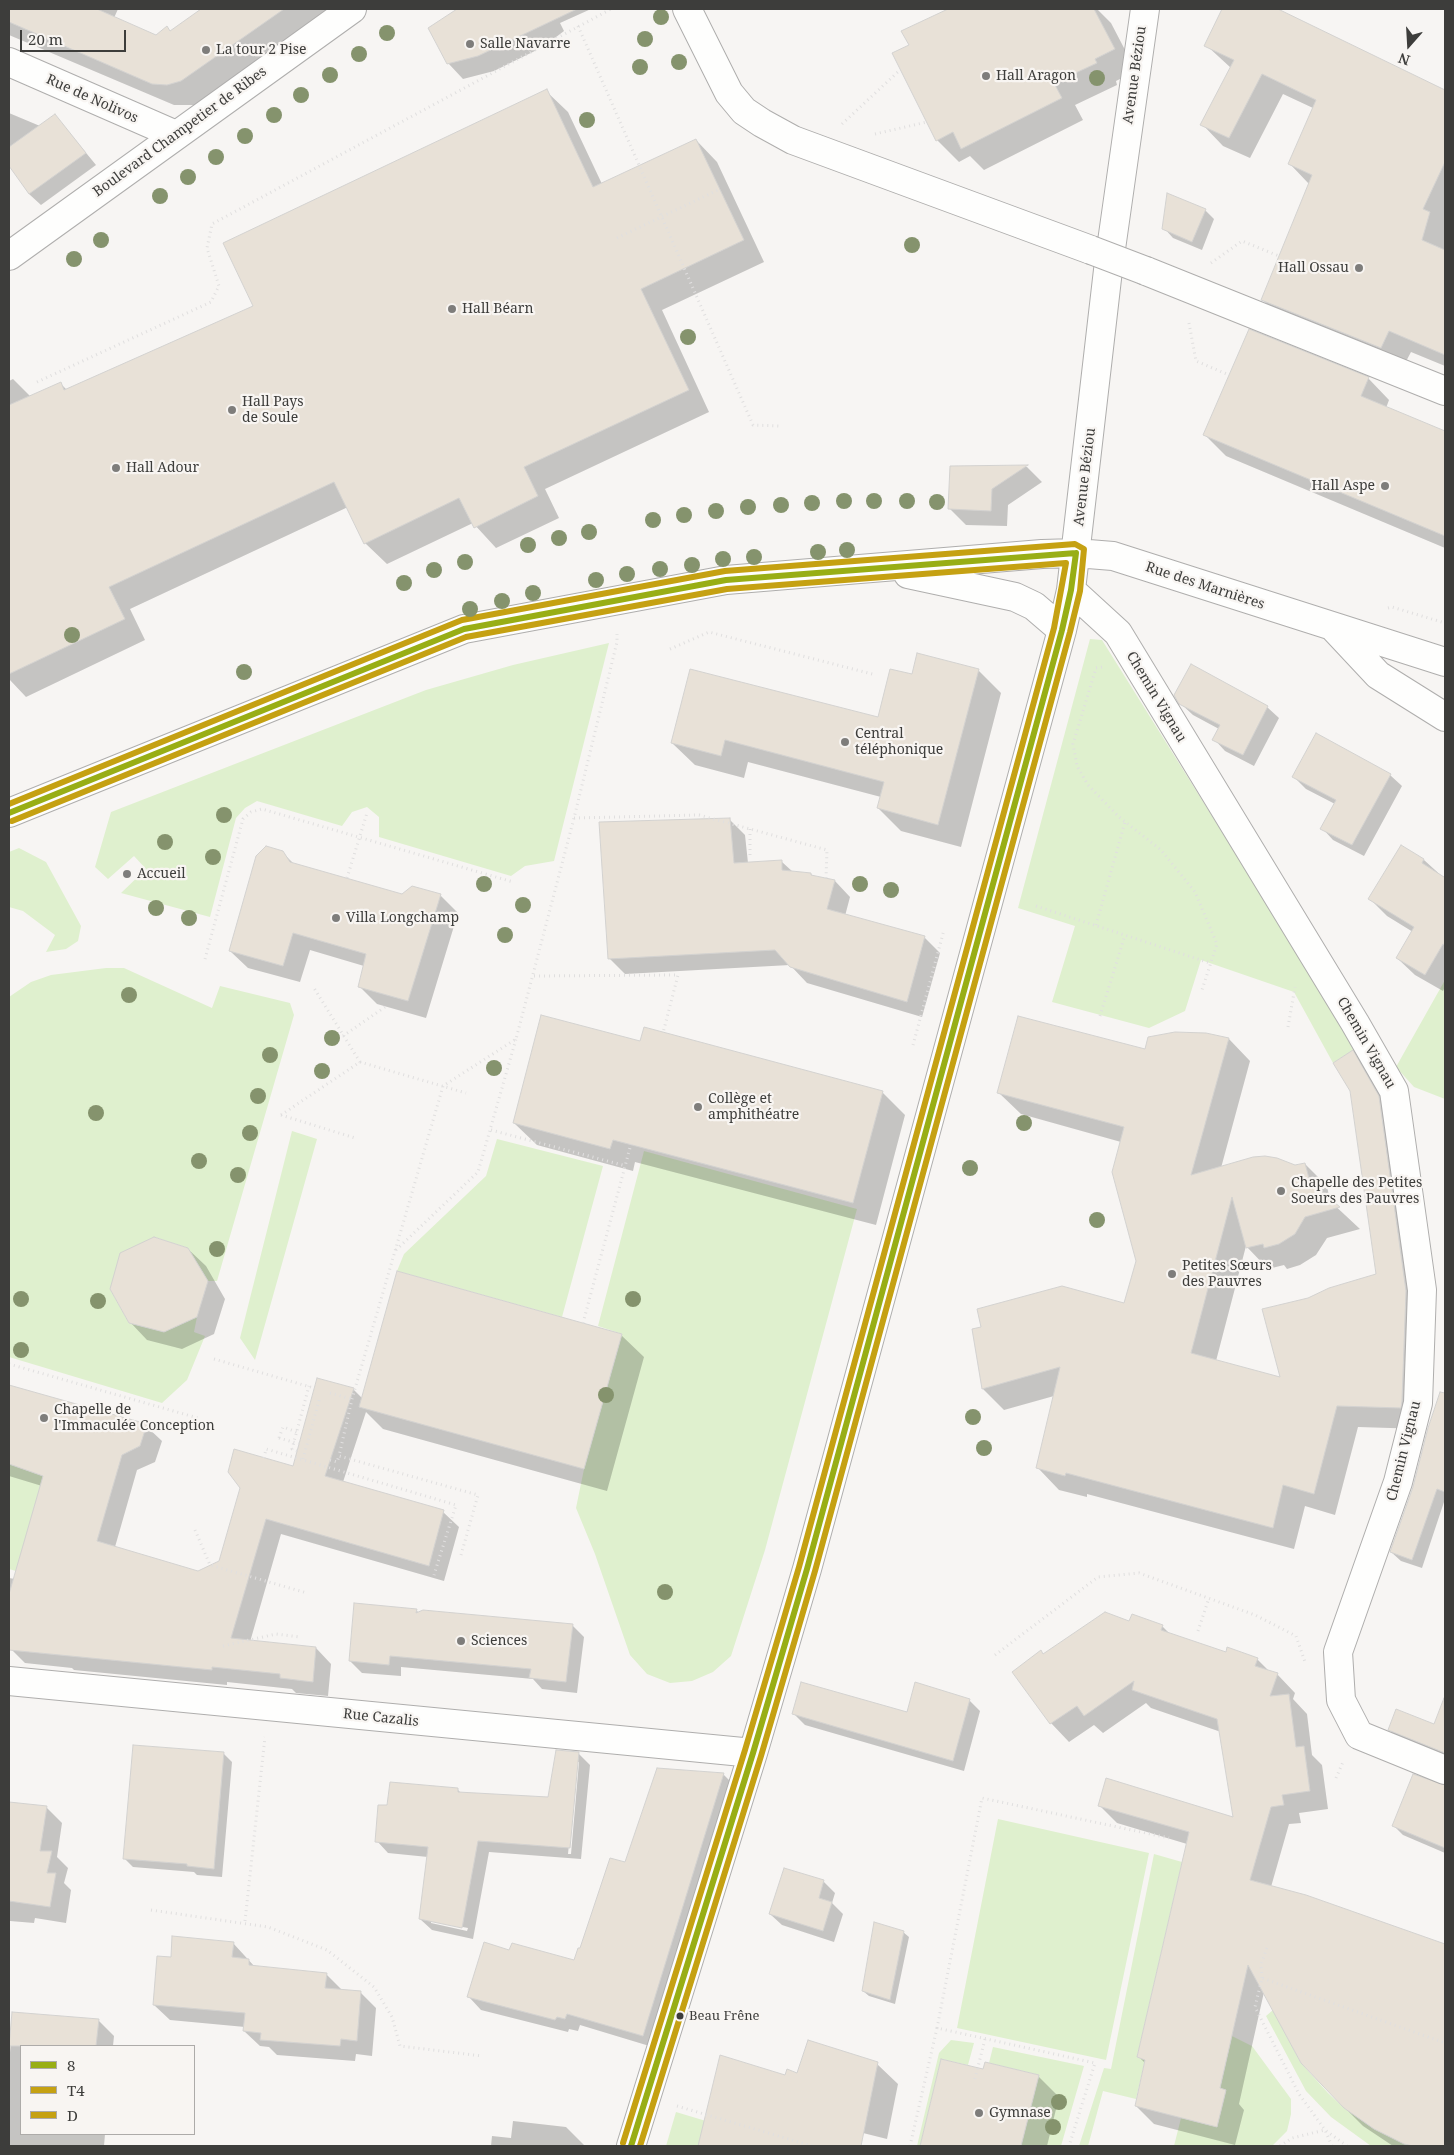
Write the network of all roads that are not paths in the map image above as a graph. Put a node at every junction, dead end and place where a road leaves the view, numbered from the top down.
1 (352, 9) edge
2 (687, 9) edge
3 (1145, 9) edge
4 (9, 62) edge
5 (176, 135) junction
6 (9, 256) edge
7 (1445, 391) edge
8 (1076, 553) junction
9 (880, 568) junction
10 (1072, 590) junction
11 (1333, 627) junction
12 (1062, 630) junction
13 (1445, 662) edge
14 (1445, 717) edge
15 (9, 813) edge
16 (9, 1681) edge
17 (753, 1753) junction
18 (1445, 1770) edge
19 (632, 2146) edge

1 - 5 street, Boulevard Champetier de Ribes
2 - 7 street, bridge
3 - 8 street, Avenue Béziou
4 - 5 street, Rue de Nolivos
5 - 6 street, Boulevard Champetier de Ribes
8 - 9 street, Rue des Marnières
8 - 10 street, Avenue Béziou
8 - 11 street, Rue des Marnières
9 - 12 street
9 - 15 street, Rue des Marnières
10 - 12 street, Avenue Béziou
10 - 18 street, Chemin Vignau
11 - 13 street, Rue des Marnières
11 - 14 street, Rue des Marnières
12 - 17 street, Avenue Béziou
16 - 17 street, Rue Cazalis
17 - 19 street, Avenue Béziou

